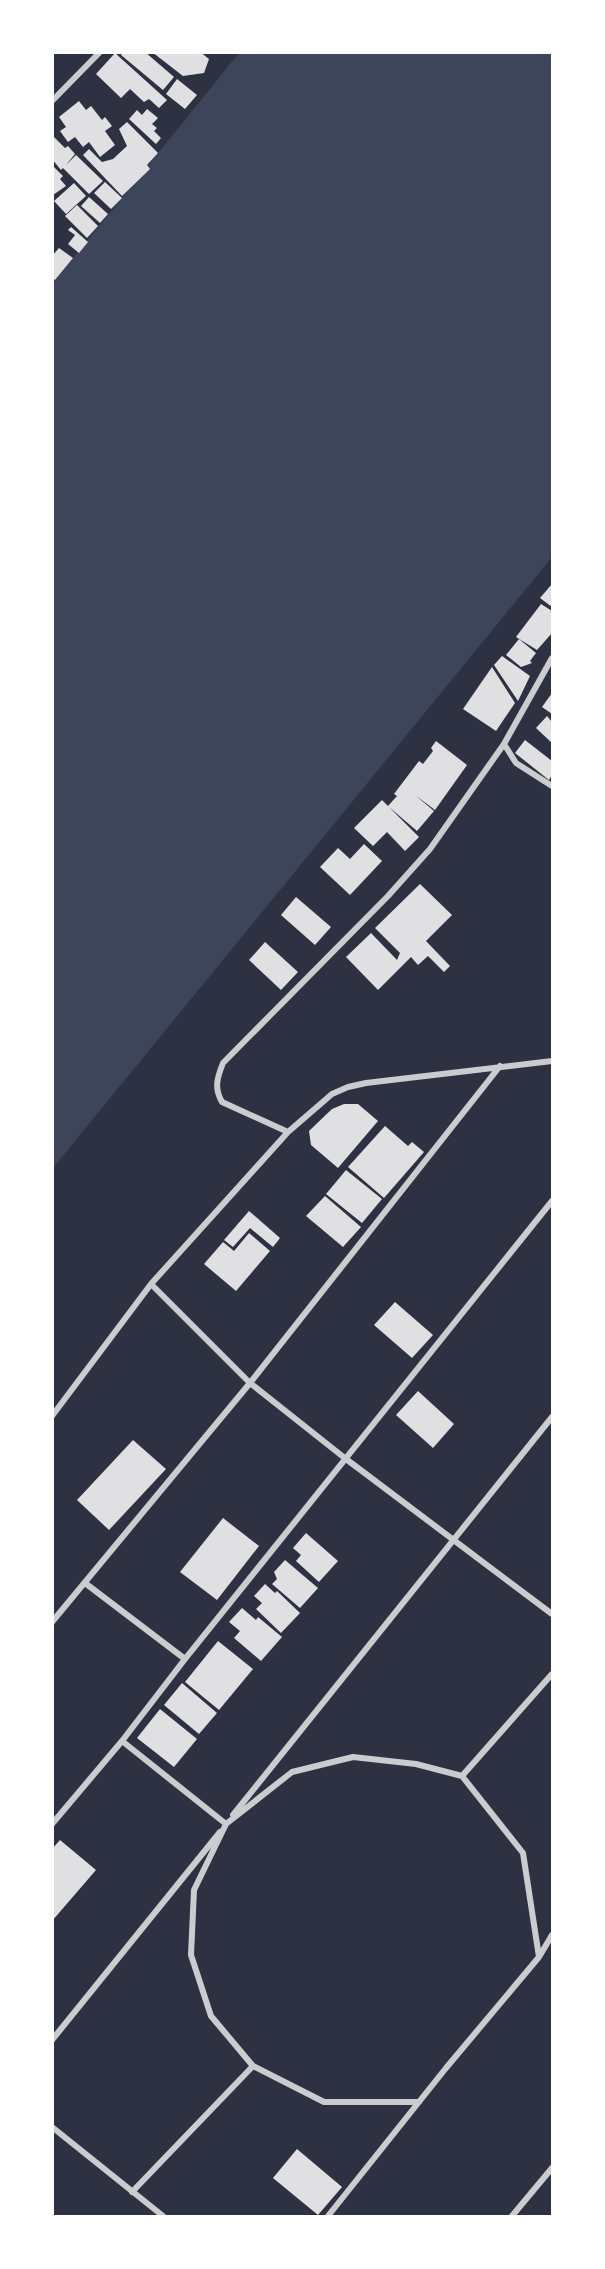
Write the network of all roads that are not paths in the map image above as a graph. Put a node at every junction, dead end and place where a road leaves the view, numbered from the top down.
1 (100, 52) edge
2 (52, 100) edge
3 (552, 658) edge
4 (504, 744) junction
5 (552, 786) edge
6 (552, 1061) edge
7 (500, 1066) junction
8 (288, 1132) junction
9 (552, 1201) edge
10 (151, 1284) junction
11 (250, 1383) junction
12 (52, 1416) edge
13 (552, 1418) edge
14 (346, 1459) junction
15 (454, 1540) junction
16 (85, 1583) junction
17 (552, 1614) edge
18 (52, 1622) edge
19 (185, 1659) junction
20 (552, 1674) edge
21 (122, 1742) junction
22 (462, 1776) junction
23 (52, 1824) edge
24 (226, 1824) junction
25 (552, 1935) edge
26 (539, 1957) junction
27 (52, 2040) edge
28 (253, 2066) junction
29 (419, 2102) junction
30 (52, 2127) edge
31 (552, 2169) edge
32 (132, 2192) junction
33 (163, 2217) edge
34 (328, 2217) edge
35 (512, 2217) edge

1 - 2 street
3 - 4 street
4 - 5 street
4 - 8 street
6 - 7 street
7 - 8 street
7 - 11 street
8 - 10 street
9 - 14 street
10 - 11 street
10 - 12 street
11 - 14 street
11 - 16 street
13 - 15 street
14 - 15 street
14 - 19 street
15 - 17 street
15 - 24 street
16 - 18 street
16 - 19 street
19 - 21 street
20 - 22 street
21 - 23 street
21 - 24 street
22 - 24 street
22 - 26 street
24 - 27 street
24 - 28 street
25 - 26 street
26 - 29 street
28 - 29 street
28 - 32 street
29 - 34 street
30 - 32 street
31 - 35 street
32 - 33 street

